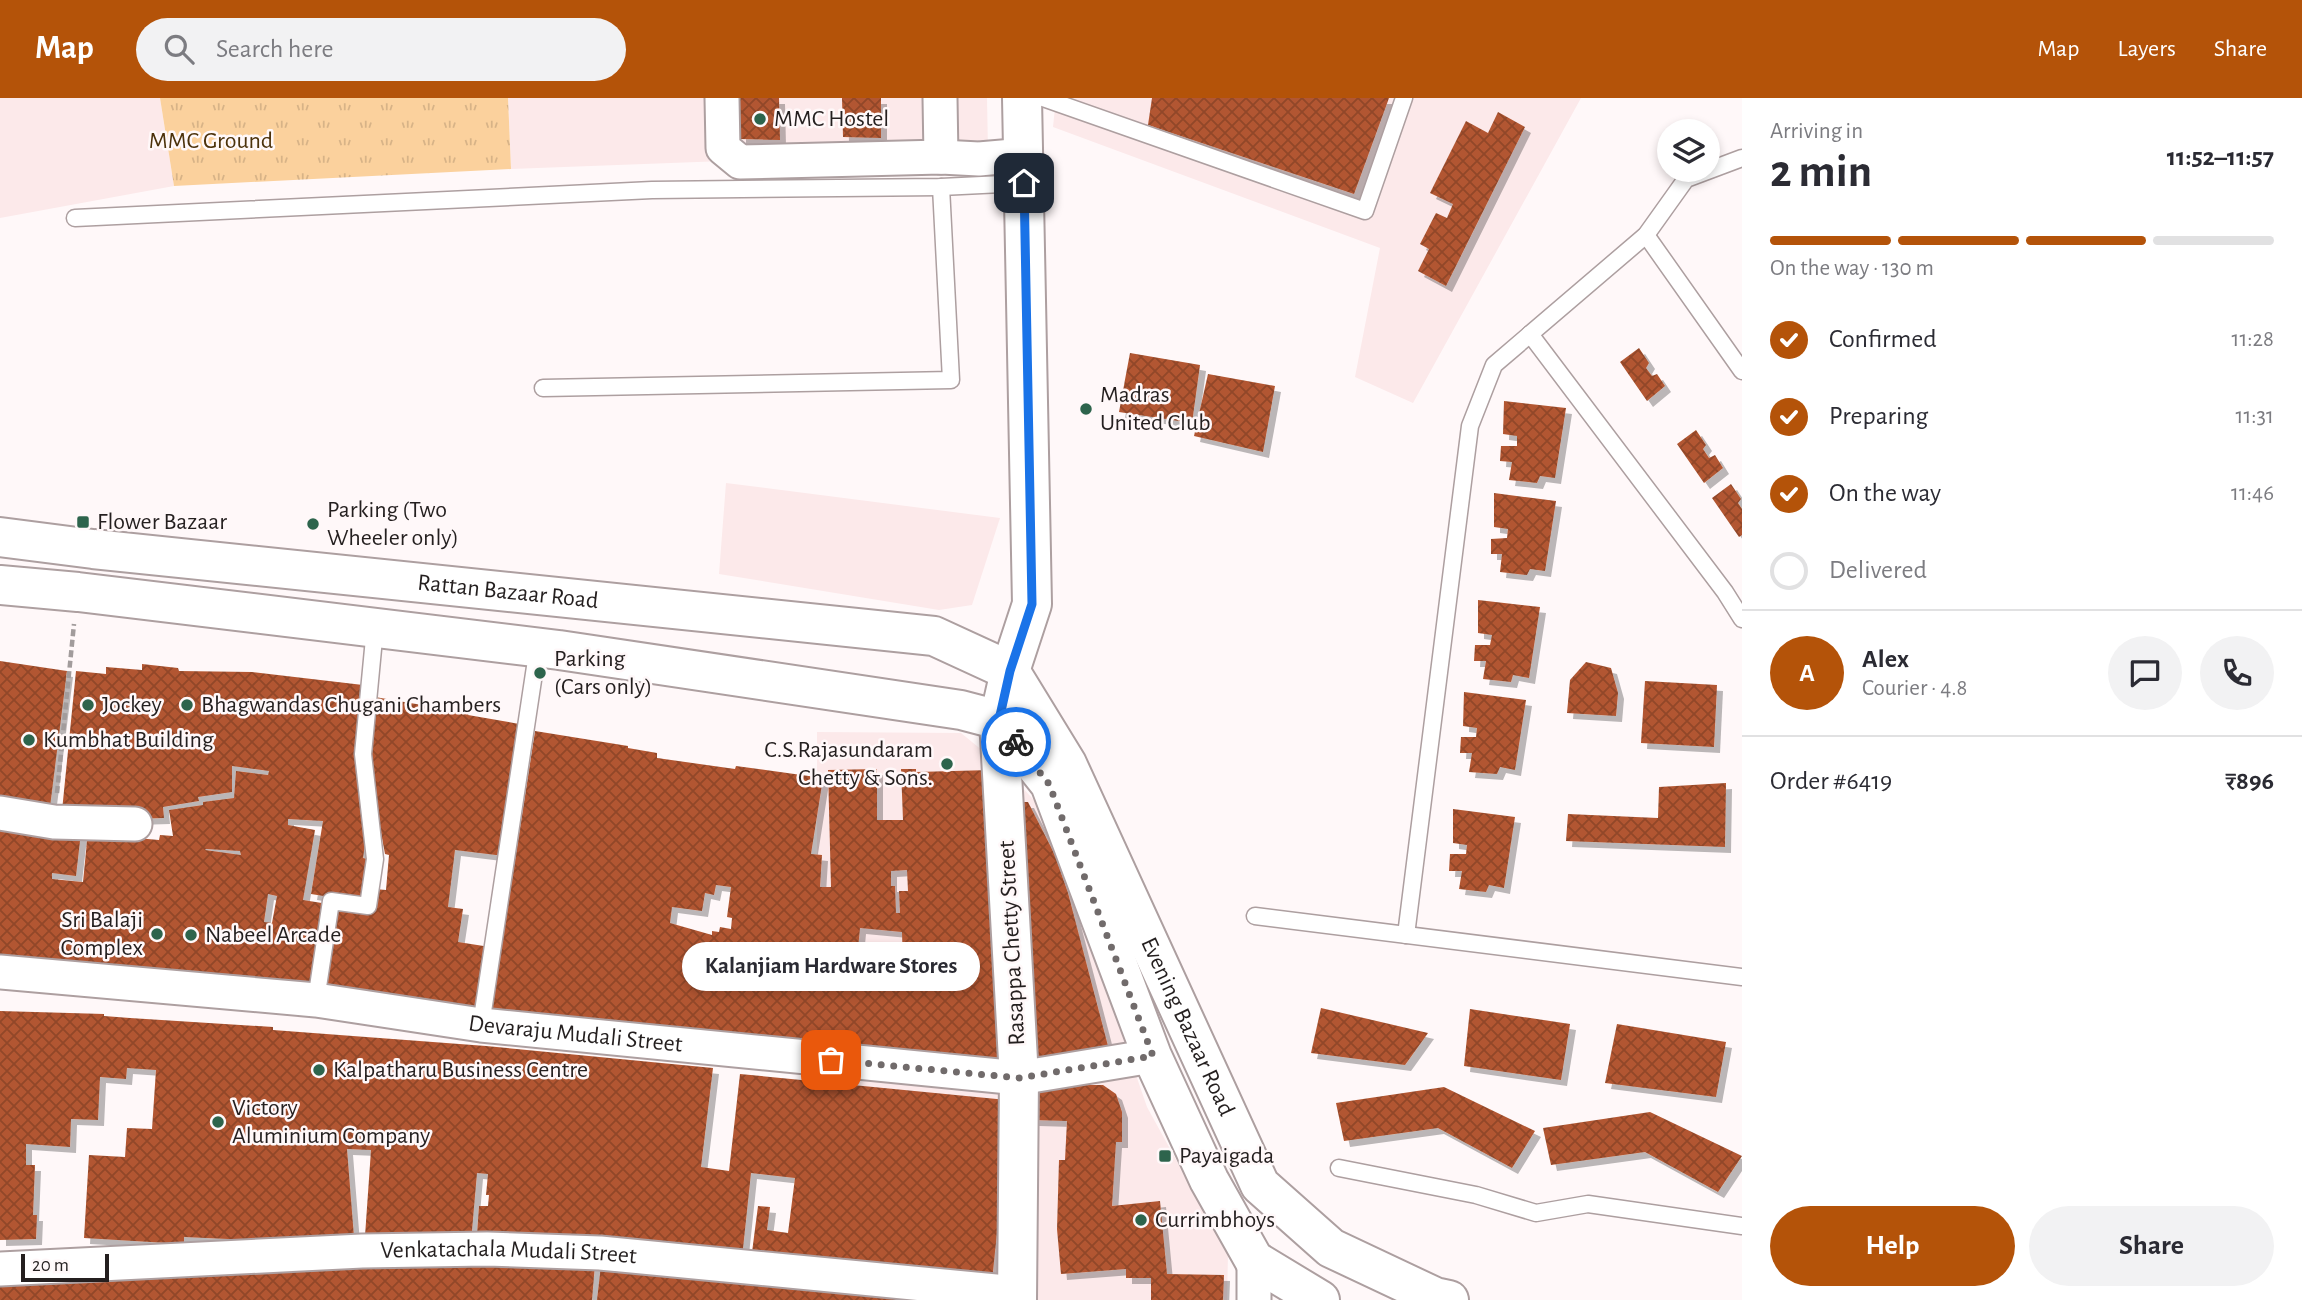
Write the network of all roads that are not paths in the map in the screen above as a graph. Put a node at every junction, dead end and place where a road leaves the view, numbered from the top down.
1 (722, 98) edge
2 (940, 98) edge
3 (1022, 98) edge
4 (1043, 98) edge
5 (1404, 98) edge
6 (1088, 106) edge
7 (1742, 158) edge
8 (1024, 169) junction
9 (941, 172) junction
10 (75, 218) dead end
11 (1646, 235) junction
12 (1530, 334) junction
13 (1742, 371) edge
14 (543, 388) dead end
15 (0, 537) edge
16 (0, 585) edge
17 (1742, 619) edge
18 (375, 628) junction
19 (538, 647) junction
20 (1010, 671) junction
21 (999, 720) junction
22 (0, 813) edge
23 (135, 824) dead end
24 (1255, 916) dead end
25 (1406, 935) junction
26 (0, 971) edge
27 (1742, 977) edge
28 (316, 1000) junction
29 (481, 1026) junction
30 (1153, 1056) junction
31 (1019, 1078) junction
32 (1339, 1168) dead end
33 (1742, 1226) edge
34 (1254, 1260) junction
35 (0, 1269) edge
36 (1017, 1296) edge
37 (1254, 1300) edge
38 (1320, 1300) edge
39 (1449, 1300) edge

1 - 9 street
2 - 9 street
3 - 8 main road, Rasappa Chetty Street
4 - 6 lane
5 - 6 lane
7 - 11 lane
8 - 9 street
8 - 20 main road, Rasappa Chetty Street
9 - 10 lane
9 - 14 lane
11 - 12 lane
11 - 13 lane
12 - 17 lane
12 - 25 lane
15 - 20 main road, Rattan Bazaar Road
16 - 18 main road, Rattan Bazaar Road
18 - 19 main road, Rattan Bazaar Road
18 - 28 lane
19 - 21 main road, Rattan Bazaar Road
19 - 29 lane
20 - 21 main road, Rasappa Chetty Street
20 - 39 main road, Evening Bazaar Road
21 - 30 main road, Evening Bazaar Road
21 - 31 main road, Rasappa Chetty Street
22 - 23 street
24 - 25 lane
25 - 27 lane
26 - 28 street, Devaraju Mudali Street
28 - 29 street, Devaraju Mudali Street
29 - 31 street, Devaraju Mudali Street
30 - 31 street, Devaraju Mudali Street
30 - 34 main road, Evening Bazaar Road
31 - 36 main road, Rasappa Chetty Street
32 - 33 lane
34 - 37 street
34 - 38 main road, Evening Bazaar Road
35 - 36 street, Venkatachala Mudali Street

